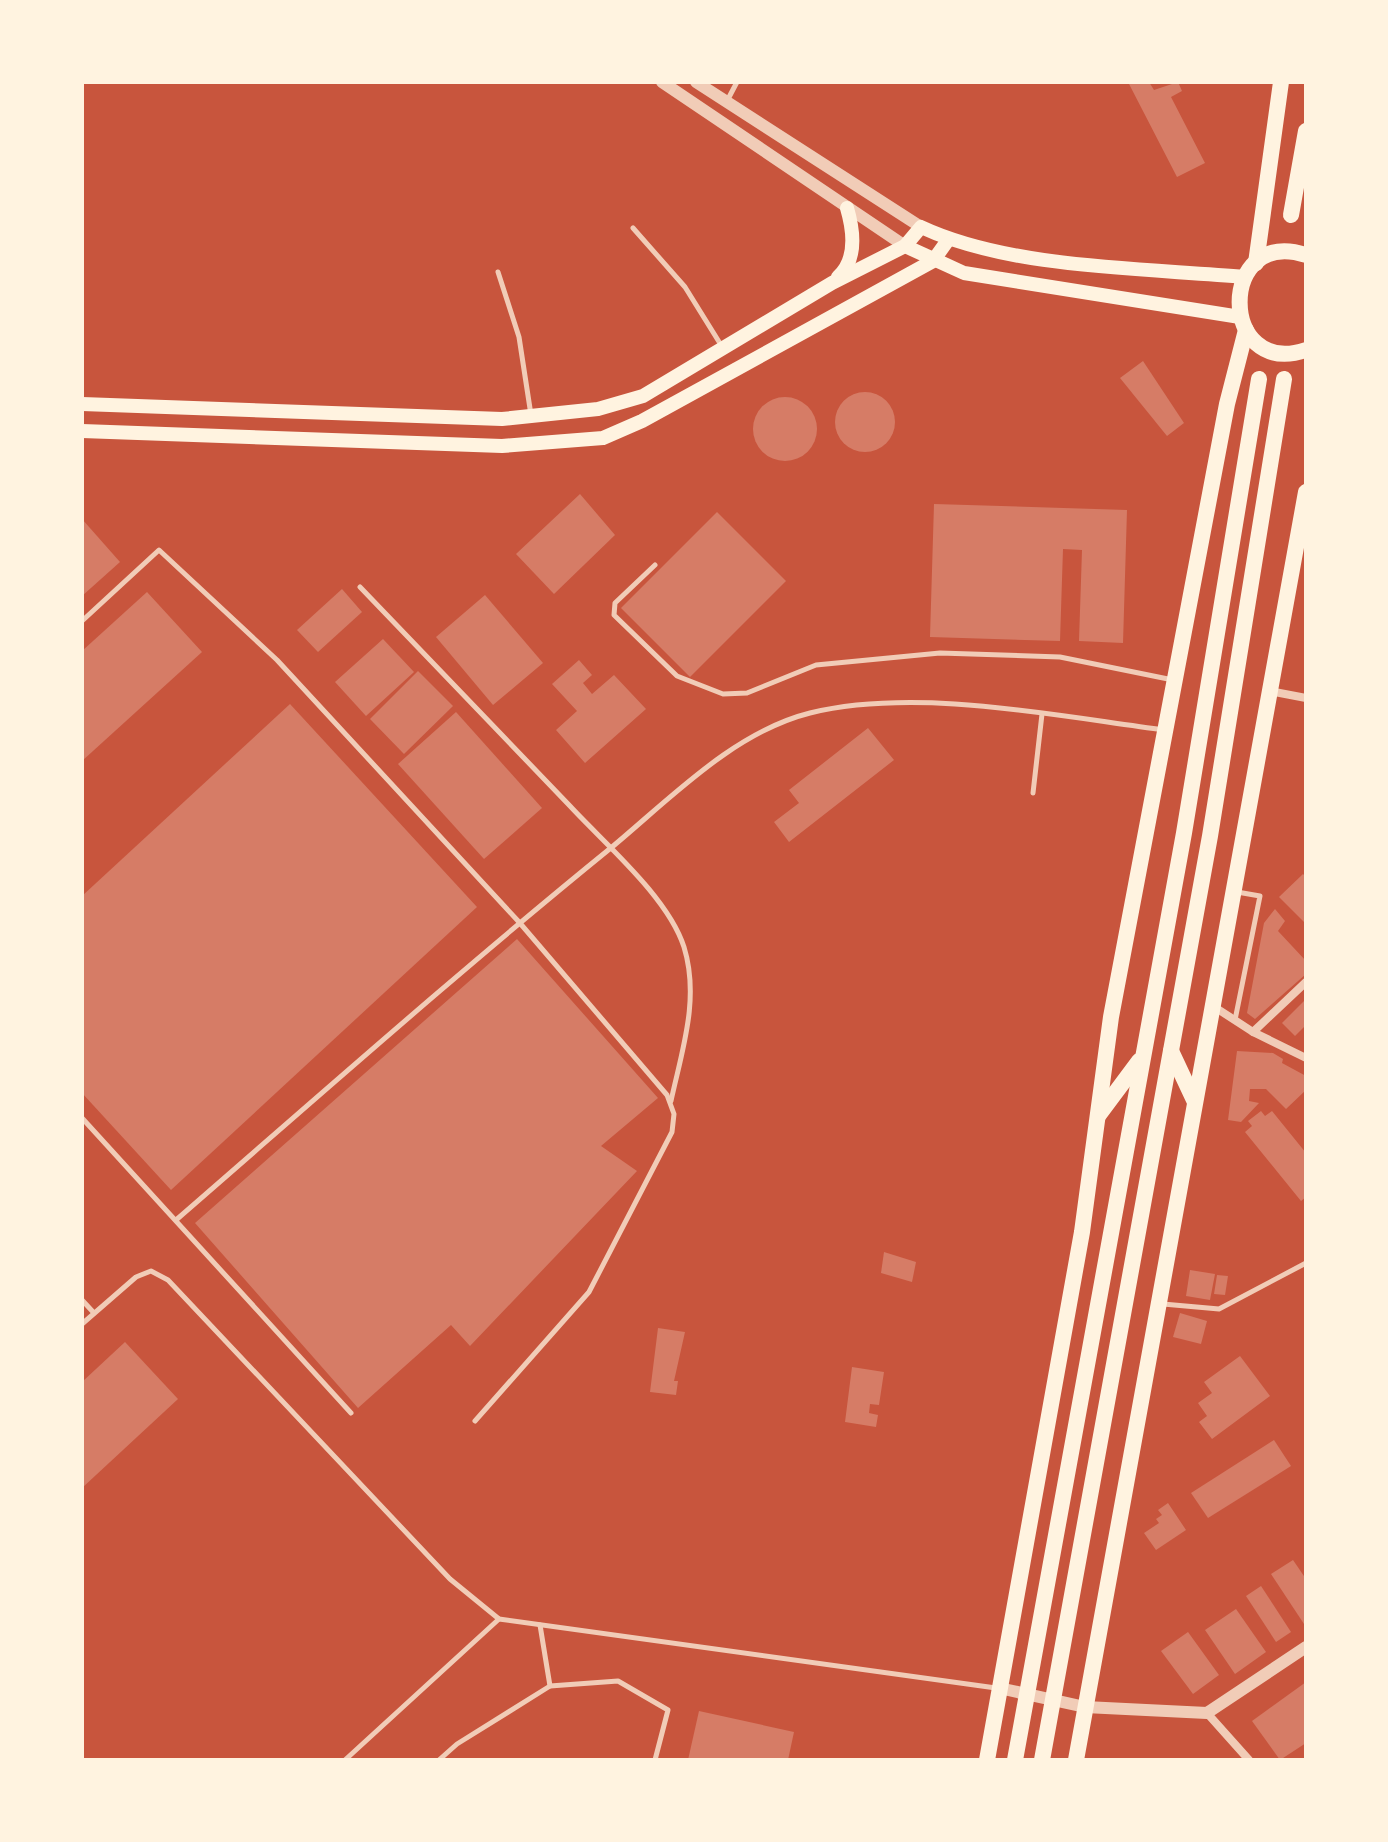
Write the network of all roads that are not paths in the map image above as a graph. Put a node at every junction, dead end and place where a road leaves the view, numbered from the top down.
1 (662, 82) edge
2 (696, 82) edge
3 (737, 82) edge
4 (1281, 82) edge
5 (714, 93) junction
6 (727, 102) junction
7 (706, 108) junction
8 (1306, 131) edge
9 (847, 208) junction
10 (1291, 215) dead end
11 (921, 227) junction
12 (633, 228) dead end
13 (948, 240) junction
14 (905, 246) junction
15 (1306, 255) edge
16 (933, 261) junction
17 (1256, 263) junction
18 (498, 272) dead end
19 (1245, 277) junction
20 (832, 283) junction
21 (1243, 324) junction
22 (722, 348) junction
23 (1306, 350) edge
24 (1259, 379) dead end
25 (1284, 379) dead end
26 (82, 404) edge
27 (531, 417) junction
28 (82, 431) edge
29 (1306, 492) edge
30 (655, 565) dead end
31 (360, 587) dead end
32 (82, 621) edge
33 (1174, 680) junction
34 (1269, 691) junction
35 (1306, 698) edge
36 (1042, 714) junction
37 (1165, 730) junction
38 (1033, 793) dead end
39 (610, 849) junction
40 (1232, 892) junction
41 (519, 922) junction
42 (1306, 982) edge
43 (1211, 1004) junction
44 (1235, 1020) junction
45 (1253, 1032) junction
46 (1171, 1051) junction
47 (1142, 1057) junction
48 (1306, 1058) edge
49 (1194, 1100) junction
50 (670, 1103) junction
51 (1098, 1116) junction
52 (82, 1118) edge
53 (176, 1220) junction
54 (1306, 1263) edge
55 (82, 1300) edge
56 (1157, 1303) junction
57 (94, 1313) junction
58 (82, 1324) edge
59 (351, 1413) dead end
60 (475, 1421) dead end
61 (499, 1619) junction
62 (540, 1625) junction
63 (1306, 1647) edge
64 (550, 1686) junction
65 (999, 1688) junction
66 (1085, 1707) junction
67 (1207, 1713) junction
68 (345, 1760) edge
69 (439, 1760) edge
70 (655, 1760) edge
71 (987, 1760) edge
72 (1015, 1760) edge
73 (1042, 1760) edge
74 (1076, 1760) edge
75 (1249, 1760) edge

1 - 7 street
2 - 5 street
3 - 6 lane
4 - 17 main road
5 - 6 street
5 - 7 street
6 - 11 street
7 - 9 street
8 - 10 main road
9 - 14 street
9 - 20 main road
11 - 13 main road
11 - 14 main road
12 - 22 lane
13 - 16 main road
13 - 19 main road
14 - 16 main road
14 - 20 main road
15 - 17 main road
16 - 21 main road
16 - 28 main road
17 - 19 main road
18 - 27 lane
19 - 21 main road
20 - 22 main road
21 - 23 main road
21 - 33 main road
22 - 27 main road
24 - 47 main road
25 - 46 main road
26 - 27 main road
29 - 34 main road
30 - 33 lane
31 - 39 lane
32 - 41 lane
33 - 37 main road
34 - 35 street
34 - 40 main road
36 - 37 lane
36 - 38 lane
36 - 39 lane
37 - 51 main road
39 - 41 lane
39 - 50 lane
40 - 43 main road
40 - 44 lane
41 - 50 lane
41 - 53 lane
42 - 45 street
43 - 44 street
43 - 49 main road
44 - 45 street
45 - 48 street
46 - 49 main road
46 - 73 main road
47 - 51 main road
47 - 72 main road
49 - 56 main road
50 - 60 lane
51 - 65 main road
52 - 53 lane
53 - 59 lane
54 - 56 lane
55 - 57 lane
56 - 66 main road
57 - 58 lane
57 - 61 lane
61 - 62 lane
61 - 68 lane
62 - 64 lane
62 - 65 lane
63 - 67 street
64 - 69 lane
64 - 70 lane
65 - 66 street
65 - 71 main road
66 - 67 street
66 - 74 main road
67 - 75 street

